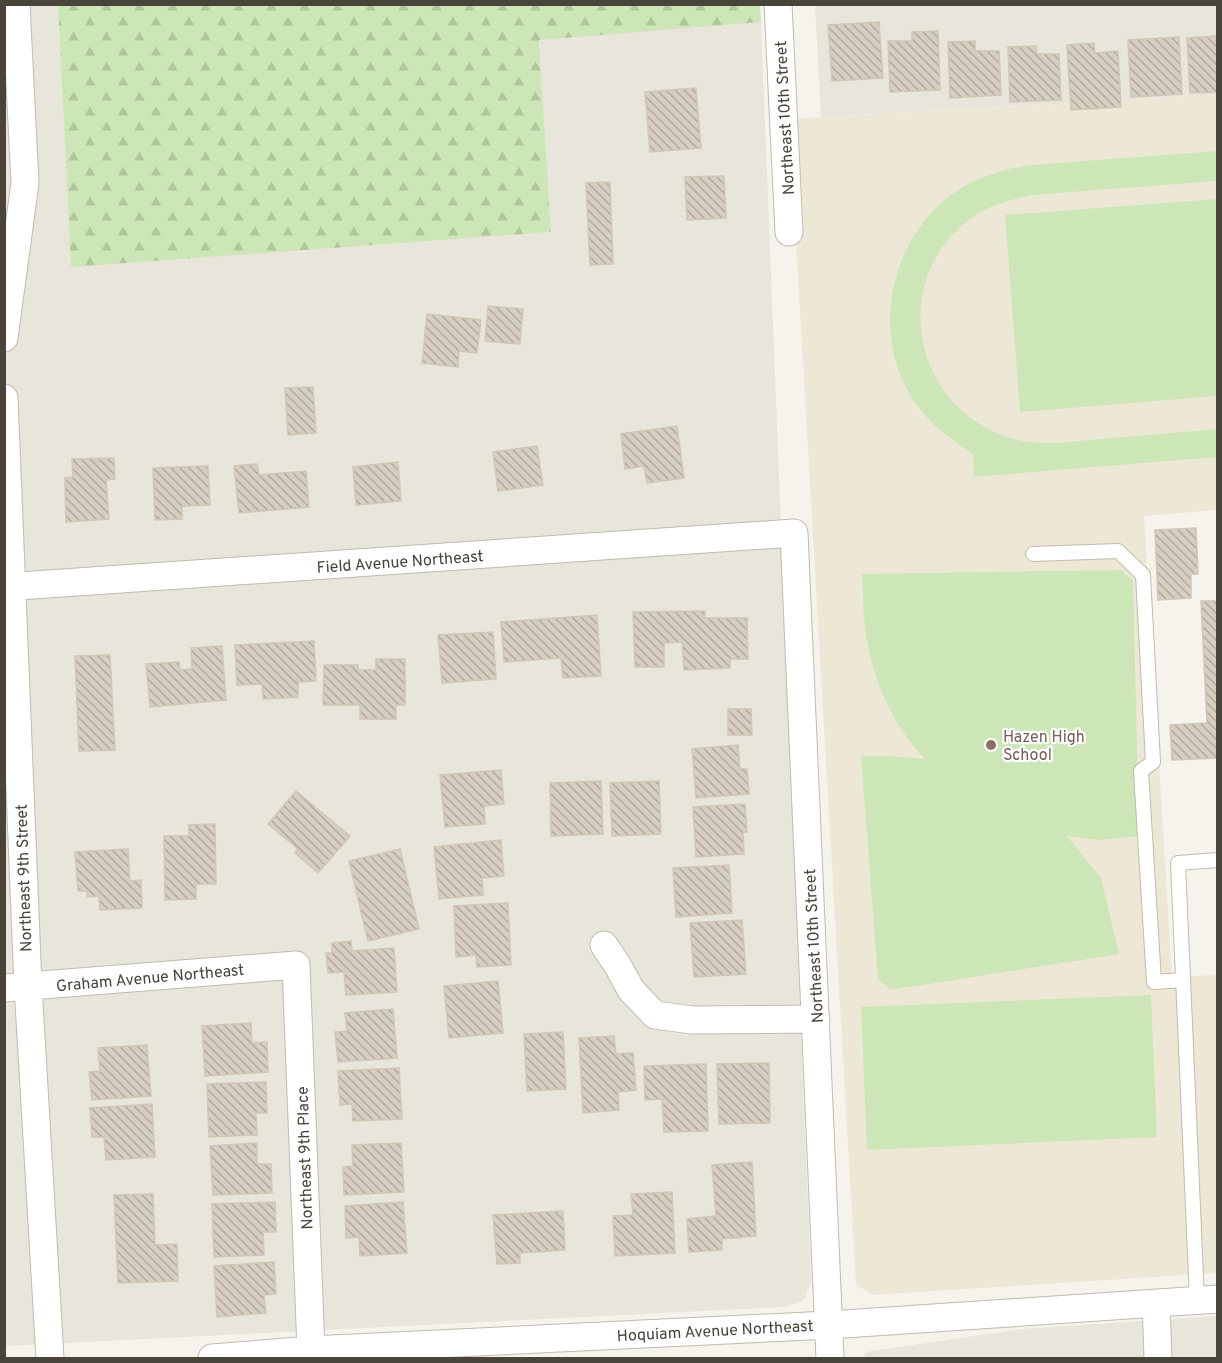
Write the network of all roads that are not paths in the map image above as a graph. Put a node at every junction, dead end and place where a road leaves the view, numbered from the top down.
1 (16, 4) edge
2 (778, 4) edge
3 (13, 116) edge
4 (789, 232) dead end
5 (4, 338) edge
6 (4, 398) edge
7 (794, 533) joint
8 (1033, 554) dead end
9 (8, 587) edge
10 (1218, 860) edge
11 (604, 945) dead end
12 (296, 965) joint
13 (1183, 980) junction
14 (16, 987) edge
15 (816, 1019) junction
16 (1207, 1300) edge
17 (1156, 1303) junction
18 (828, 1324) junction
19 (311, 1350) junction
20 (50, 1359) edge
21 (212, 1359) edge
22 (830, 1359) edge
23 (1158, 1359) edge

1 - 3 street
2 - 4 street, Northeast 10th Street
3 - 5 street
6 - 9 street, Northeast 9th Street
7 - 9 street, Field Avenue Northeast
7 - 15 street, Northeast 10th Street
8 - 13 lane
9 - 14 street, Northeast 9th Street
10 - 13 lane
11 - 15 street
12 - 14 street, Graham Avenue Northeast
12 - 19 street, Northeast 9th Place
13 - 16 lane
14 - 20 street, Northeast 9th Street
15 - 18 street, Northeast 10th Street
16 - 17 street, Hoquiam Avenue Northeast
17 - 18 street, Hoquiam Avenue Northeast
17 - 23 street
18 - 19 street, Hoquiam Avenue Northeast
18 - 22 street, Northeast 10th Street
19 - 21 street, Hoquiam Avenue Northeast

